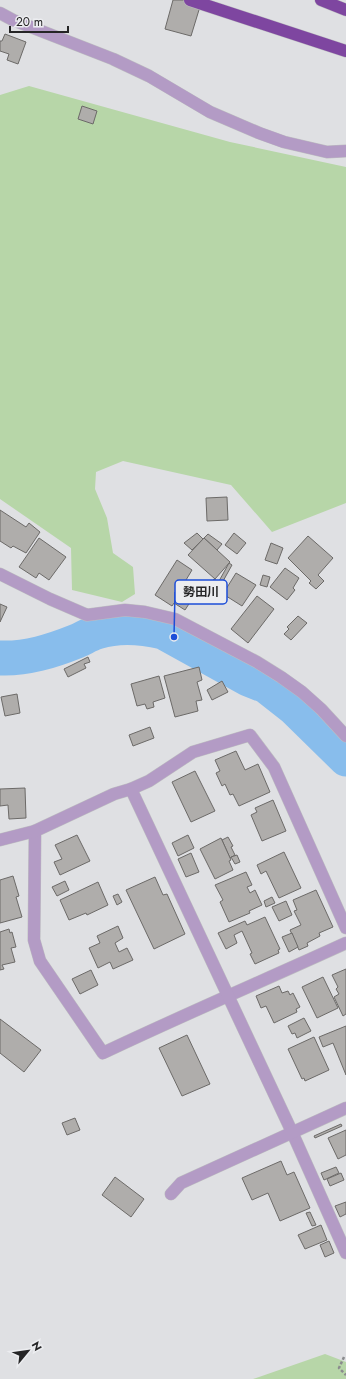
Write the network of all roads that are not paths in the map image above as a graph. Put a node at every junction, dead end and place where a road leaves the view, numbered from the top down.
1 (190, 0) edge
2 (321, 0) edge
3 (343, 8) edge
4 (0, 13) edge
5 (346, 52) edge
6 (346, 151) edge
7 (0, 574) edge
8 (346, 736) edge
9 (131, 789) junction
10 (35, 831) junction
11 (0, 840) edge
12 (346, 928) edge
13 (346, 942) edge
14 (228, 996) junction
15 (346, 1108) edge
16 (292, 1132) junction
17 (171, 1194) dead end
18 (346, 1254) edge

1 - 5 highway
2 - 3 highway
4 - 6 street
7 - 8 street
9 - 10 street
9 - 12 street
9 - 14 street
10 - 11 street
10 - 14 street
13 - 14 street
14 - 16 street
15 - 16 street
16 - 17 street
16 - 18 street

